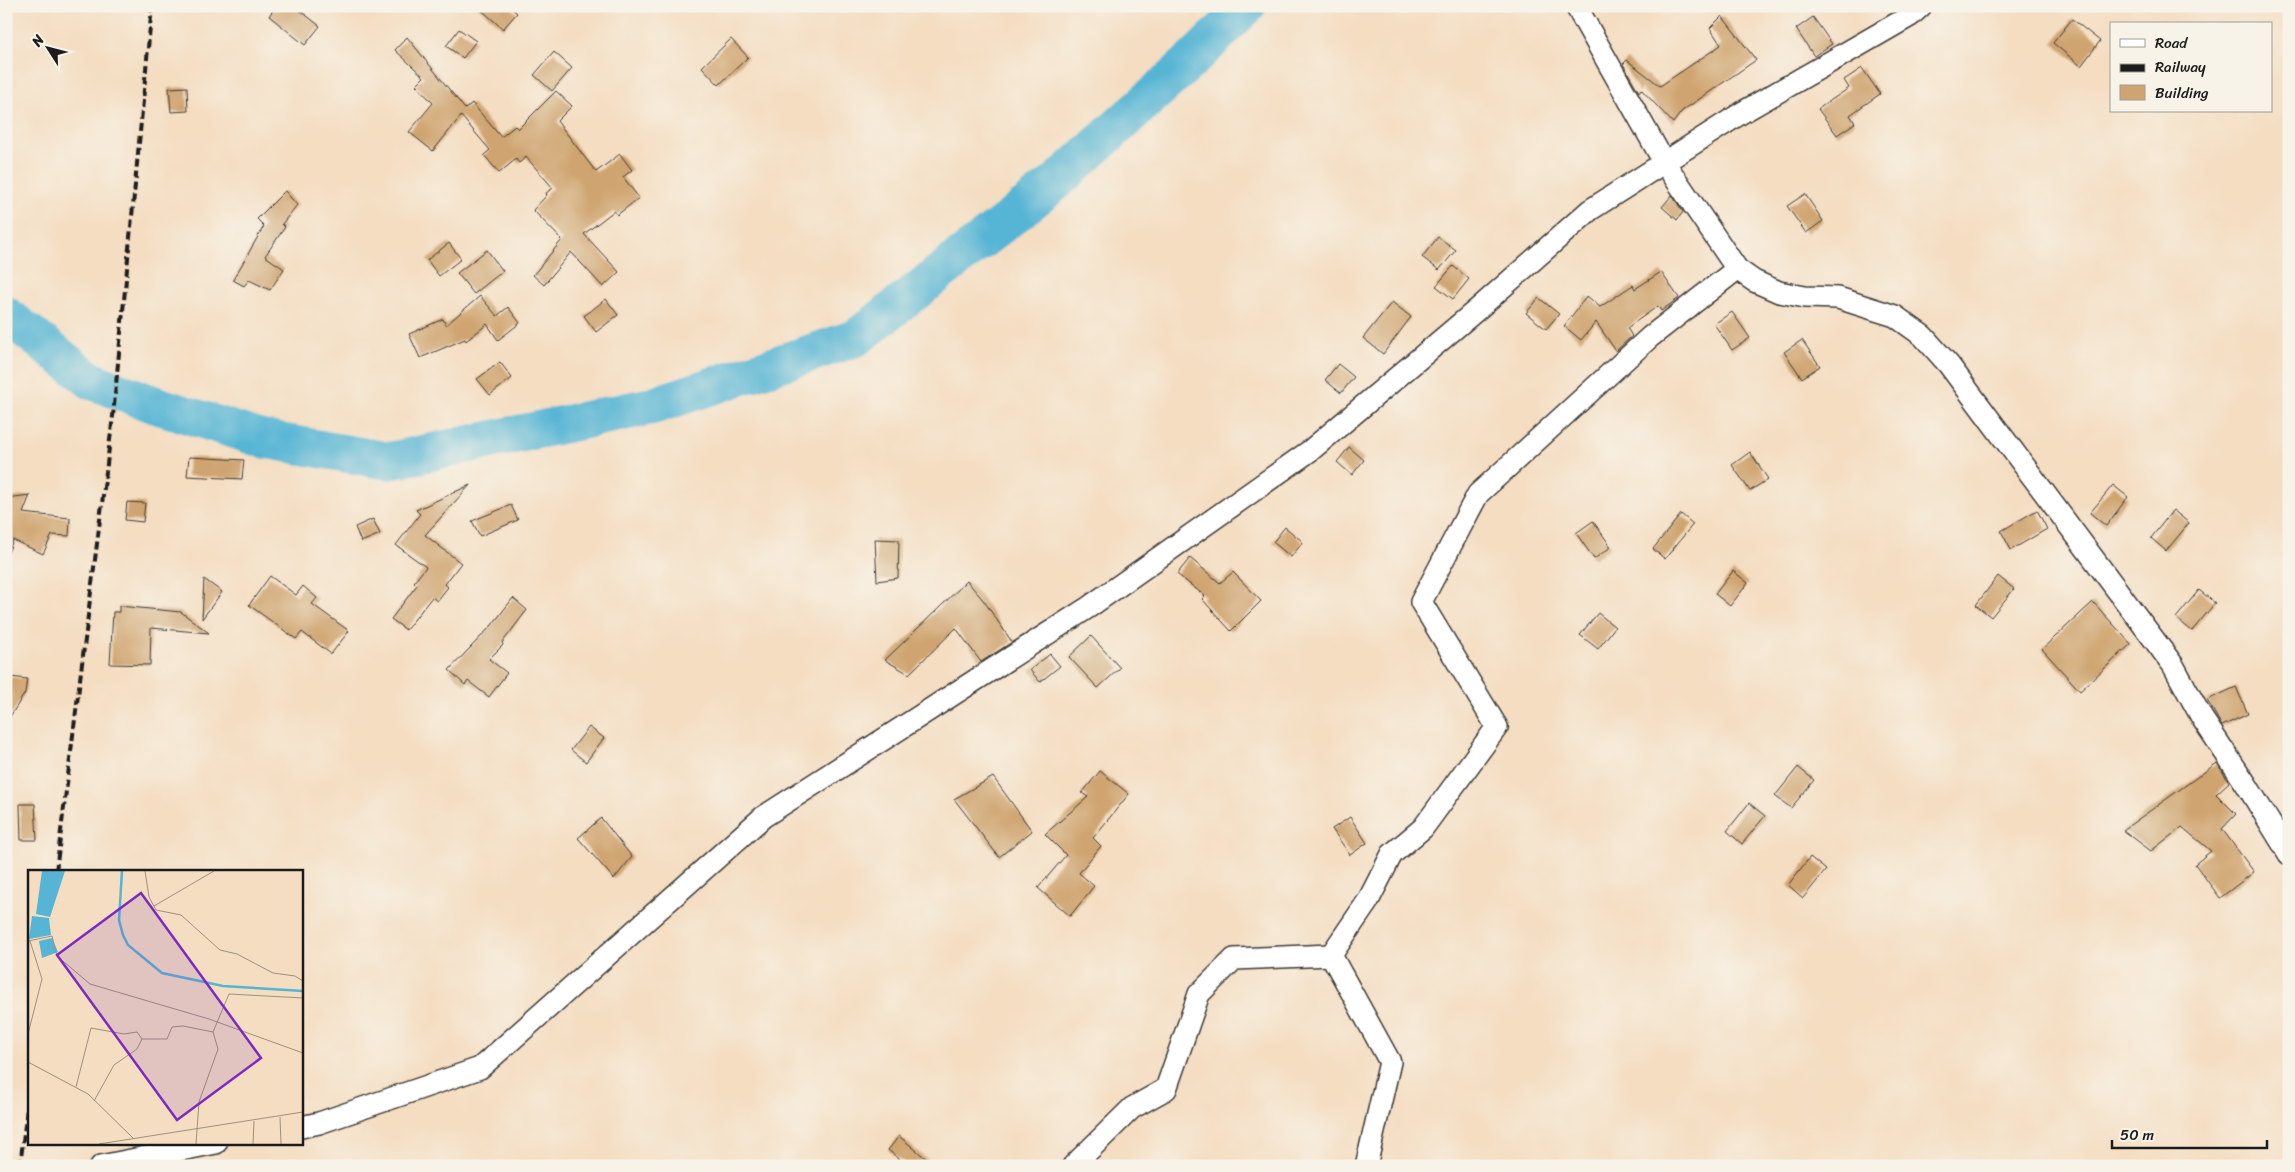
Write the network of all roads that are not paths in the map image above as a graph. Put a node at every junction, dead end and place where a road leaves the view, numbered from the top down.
1 (1576, 6) edge
2 (1921, 6) edge
3 (1664, 162) junction
4 (1737, 269) junction
5 (2289, 854) edge
6 (1331, 955) junction
7 (302, 1126) edge
8 (211, 1144) edge
9 (101, 1166) edge
10 (1073, 1166) edge
11 (1366, 1166) edge

1 - 3 street
2 - 3 street
3 - 4 street
3 - 7 street
4 - 5 street
4 - 6 street
6 - 10 street
6 - 11 street
8 - 9 street

